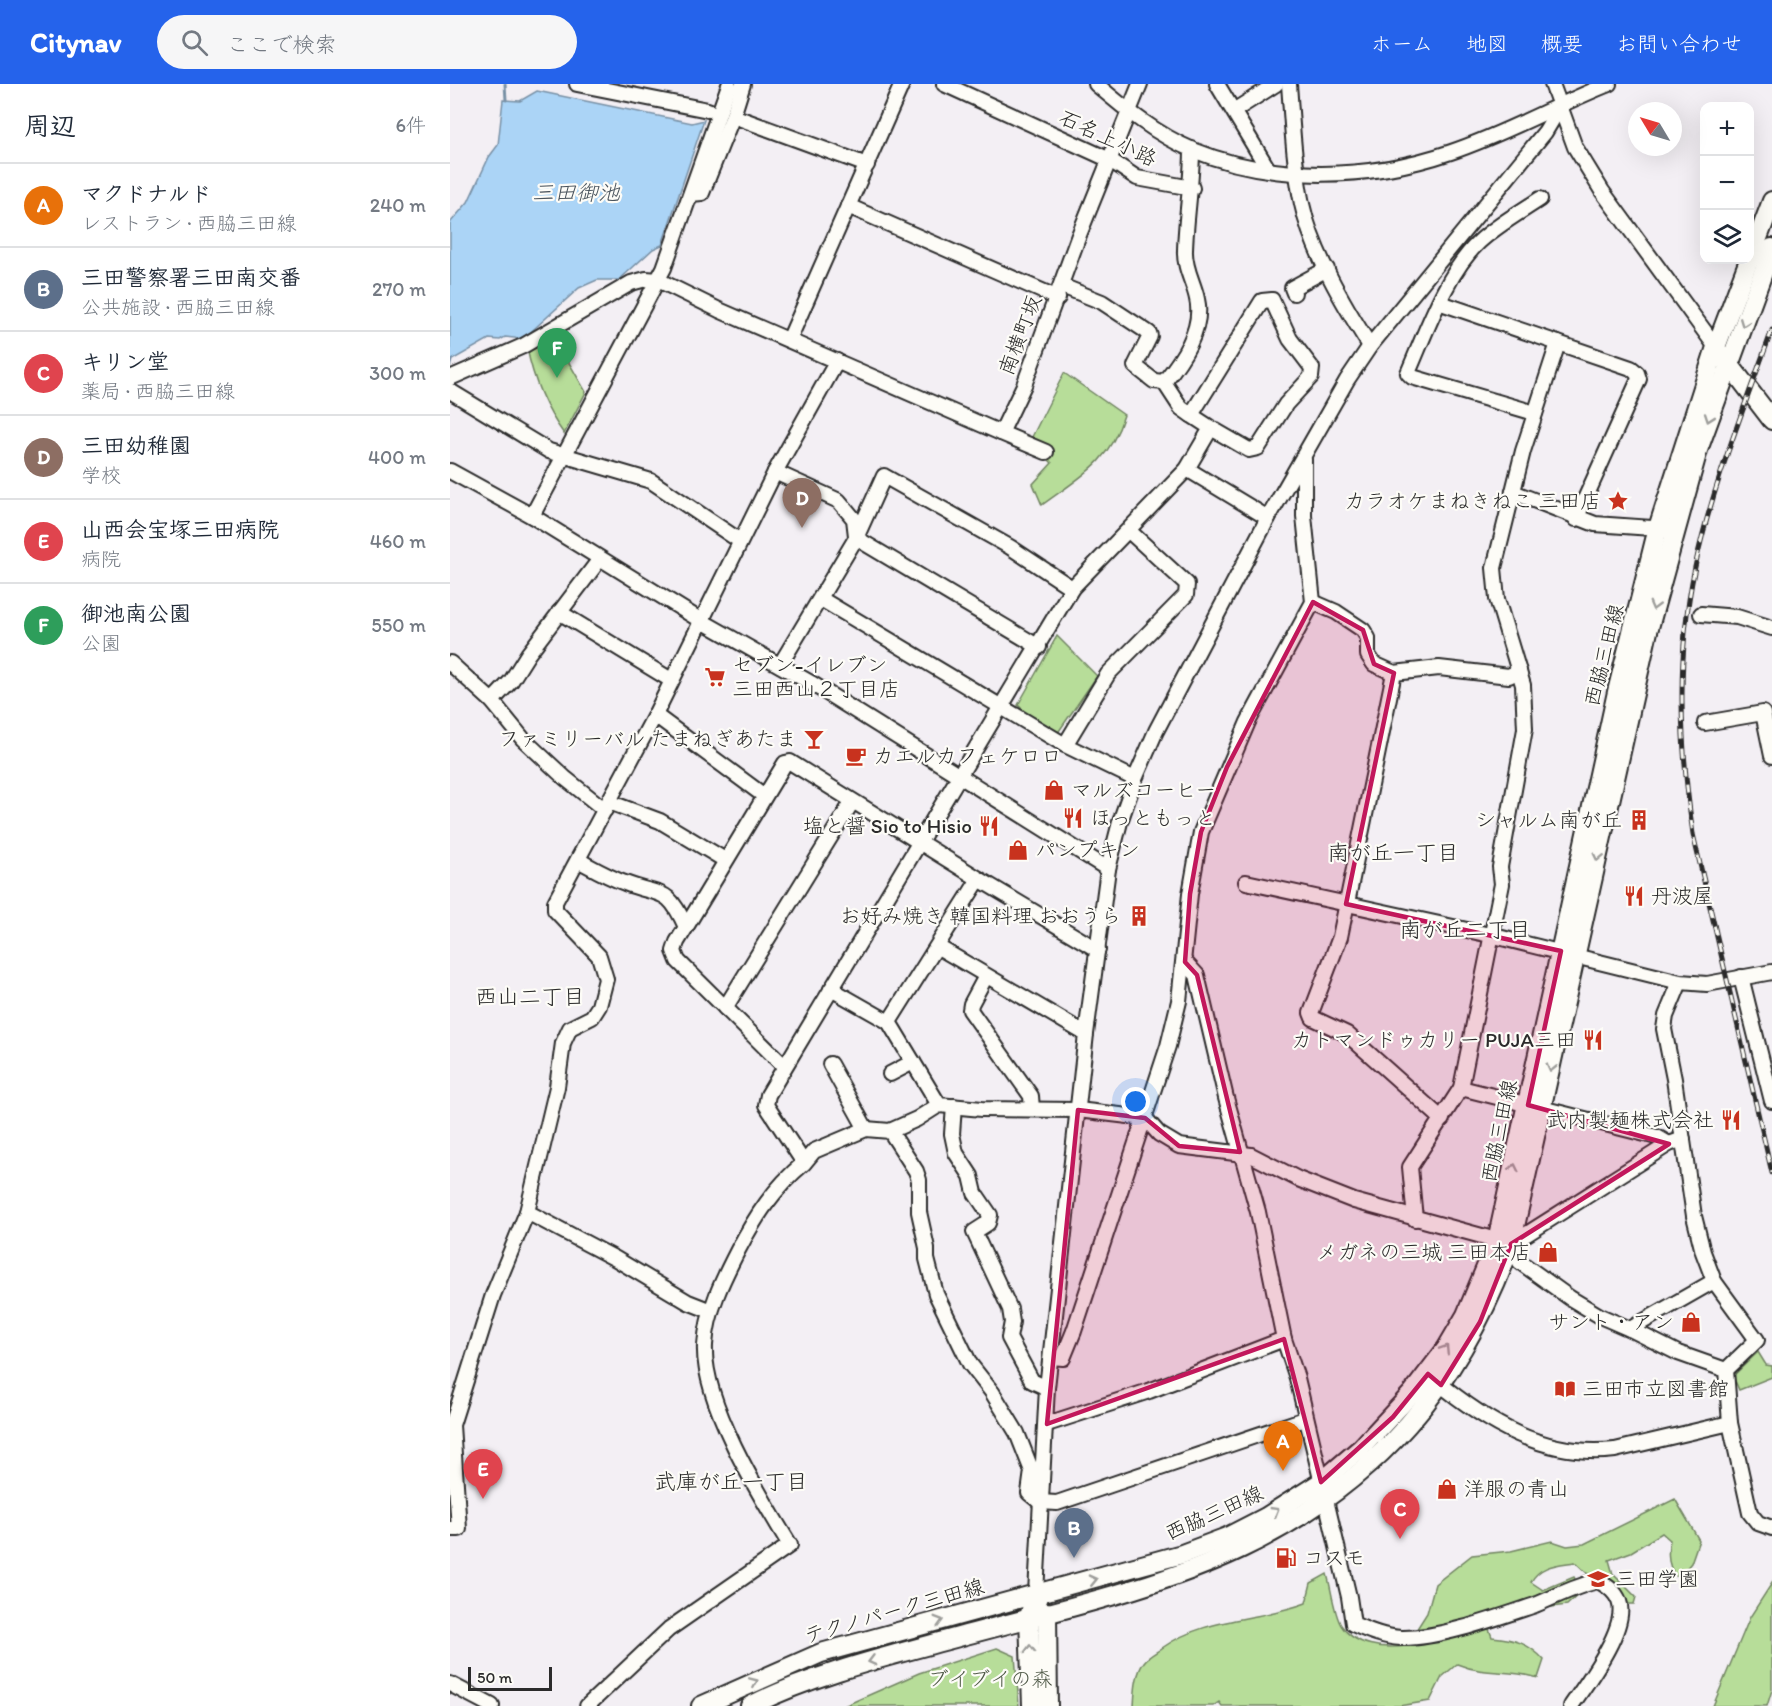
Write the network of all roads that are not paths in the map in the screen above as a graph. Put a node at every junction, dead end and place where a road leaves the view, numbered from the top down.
1 (577, 84) edge
2 (736, 84) edge
3 (902, 84) edge
4 (944, 84) edge
5 (1096, 84) edge
6 (1140, 84) edge
7 (1217, 84) edge
8 (1276, 84) edge
9 (1289, 84) edge
10 (1552, 84) edge
11 (1609, 84) edge
12 (1560, 107) junction
13 (708, 110) dead end
14 (1235, 110) junction
15 (1129, 112) junction
16 (733, 116) junction
17 (1192, 149) junction
18 (1110, 160) junction
19 (867, 165) junction
20 (1268, 169) junction
21 (1297, 174) junction
22 (1192, 188) junction
23 (691, 194) junction
24 (1540, 200) dead end
25 (1772, 201) edge
26 (848, 206) junction
27 (1754, 246) edge
28 (1772, 248) edge
29 (1747, 264) edge
30 (1327, 269) junction
31 (658, 280) junction
32 (1060, 292) junction
33 (1294, 294) dead end
34 (1440, 303) junction
35 (789, 340) junction
36 (1558, 343) junction
37 (1370, 346) junction
38 (1716, 347) junction
39 (837, 361) junction
40 (1728, 363) junction
41 (450, 378) edge
42 (1164, 382) junction
43 (450, 391) edge
44 (1535, 413) junction
45 (1191, 415) junction
46 (1772, 420) edge
47 (1211, 428) junction
48 (1001, 433) junction
49 (1046, 452) dead end
50 (566, 454) junction
51 (1305, 457) junction
52 (1187, 469) junction
53 (450, 471) edge
54 (775, 472) junction
55 (1513, 492) junction
56 (532, 516) junction
57 (1269, 518) junction
58 (1576, 519) junction
59 (1666, 529) junction
60 (1129, 531) junction
61 (856, 538) junction
62 (740, 541) junction
63 (600, 559) junction
64 (1072, 588) junction
65 (821, 599) junction
66 (1313, 602) junction
67 (559, 612) junction
68 (1701, 614) dead end
69 (700, 620) junction
70 (1772, 628) edge
71 (1039, 647) junction
72 (450, 663) edge
73 (780, 665) junction
74 (1519, 671) junction
75 (1394, 673) junction
76 (671, 680) junction
77 (492, 701) junction
78 (1002, 708) junction
79 (1768, 711) edge
80 (655, 716) junction
81 (1705, 723) dead end
82 (1065, 745) junction
83 (1772, 756) edge
84 (961, 775) junction
85 (1135, 778) junction
86 (764, 795) junction
87 (852, 802) junction
88 (607, 806) junction
89 (920, 843) junction
90 (578, 860) junction
91 (725, 860) junction
92 (1108, 869) junction
93 (979, 879) junction
94 (1246, 882) dead end
95 (1346, 904) junction
96 (686, 927) junction
97 (1490, 934) junction
98 (938, 947) junction
99 (1098, 951) junction
100 (1569, 954) junction
101 (1185, 962) junction
102 (1772, 972) edge
103 (986, 976) junction
104 (1741, 977) junction
105 (1680, 982) junction
106 (831, 988) junction
107 (725, 1008) junction
108 (889, 1022) junction
109 (1086, 1034) junction
110 (1766, 1052) edge
111 (913, 1062) junction
112 (830, 1064) dead end
113 (784, 1066) junction
114 (890, 1074) dead end
115 (1461, 1088) junction
116 (1772, 1101) edge
117 (939, 1105) junction
118 (954, 1106) junction
119 (1535, 1107) junction
120 (1032, 1109) junction
121 (1078, 1110) junction
122 (1145, 1118) junction
123 (1442, 1119) junction
124 (866, 1129) junction
125 (890, 1131) junction
126 (1683, 1139) junction
127 (1669, 1144) junction
128 (1240, 1152) junction
129 (804, 1163) junction
130 (527, 1212) junction
131 (1415, 1219) junction
132 (1504, 1243) junction
133 (1714, 1281) junction
134 (711, 1311) junction
135 (1630, 1329) junction
136 (1284, 1339) junction
137 (1051, 1357) junction
138 (1726, 1370) junction
139 (1434, 1380) junction
140 (1047, 1388) junction
141 (1305, 1419) junction
142 (1730, 1422) junction
143 (1047, 1424) junction
144 (1321, 1482) junction
145 (1040, 1502) junction
146 (1325, 1502) junction
147 (1772, 1528) edge
148 (450, 1529) edge
149 (1036, 1593) junction
150 (1038, 1615) junction
151 (813, 1680) junction
152 (450, 1684) edge
153 (492, 1706) edge
154 (586, 1706) edge
155 (701, 1706) edge
156 (750, 1706) edge
157 (769, 1706) edge
158 (1032, 1706) edge
159 (1048, 1706) edge
160 (1571, 1706) edge

1 - 13 street
2 - 16 street
2 - 23 street
3 - 19 street
4 - 18 street, 石名上小路
5 - 15 street
6 - 15 street, 南横町坂
7 - 14 street
8 - 14 street
9 - 21 street
10 - 12 street
11 - 12 street
12 - 21 street
12 - 37 street
12 - 38 street
14 - 20 street
15 - 17 street
15 - 18 street, 南横町坂
16 - 19 street
16 - 23 street
17 - 20 street
17 - 22 street
18 - 22 street, 石名上小路
18 - 32 street, 南横町坂
19 - 26 street
20 - 21 street
21 - 30 street
22 - 42 street
23 - 31 street
24 - 34 street
25 - 27 main road, 西脇三田線
26 - 32 street
26 - 35 street
28 -> 40 main road, 西脇三田線
29 - 38 main road, 西脇三田線
30 - 33 street
30 - 37 street
31 - 35 street
31 - 41 street
31 - 50 street
32 - 42 street
32 - 48 street, 南横町坂
34 - 36 street
34 - 44 street
35 - 39 street
36 - 44 street
36 - 58 street
37 - 51 street
38 - 40 main road
38 - 59 main road, 西脇三田線
39 - 48 street
39 - 54 street
40 - 46 main road
40 -> 59 main road, 西脇三田線
42 - 45 street
43 - 50 street
44 - 55 street
45 - 47 street
45 - 47 street
47 - 52 street
48 - 49 street
50 - 56 street
50 - 62 street
51 - 57 street
51 - 66 street
52 - 57 street
52 - 60 street
53 - 56 street
54 - 61 street
54 - 62 street
55 - 58 street
55 - 74 street
56 - 63 street
57 - 85 street
58 - 59 street
59 - 100 main road, 西脇三田線
60 - 64 street
60 - 82 street
61 - 64 street
61 - 65 street
61 - 71 street
62 - 69 street
63 - 67 street
63 - 69 street
64 - 71 street
65 - 73 street
65 - 78 street
66 - 75 street
66 - 101 street
67 - 76 street
67 - 77 street
68 - 70 street
69 - 73 street
69 - 76 street
71 - 78 street
72 - 77 street
73 - 84 street
74 - 75 street
74 - 97 street
75 - 95 street
76 - 80 street
77 - 88 street
78 - 82 street
78 - 84 street
79 - 81 street
79 - 83 street
80 - 86 street
80 - 88 street
82 - 85 street
84 - 89 street
84 - 92 street
85 - 92 street
86 - 87 street
86 - 91 street
87 - 89 street
87 - 107 street
88 - 90 street
88 - 91 street
89 - 93 street
89 - 106 street
90 - 96 street
90 - 130 street
91 - 96 street
92 - 99 street
93 - 98 street
93 - 99 street
94 - 95 street
95 - 97 street
95 - 123 street
96 - 107 street
97 - 100 street
97 - 115 street
98 - 103 street
98 - 108 street
99 - 109 street
100 - 105 street
100 - 119 main road, 西脇三田線
101 - 122 street
101 - 128 street
102 - 104 street
103 - 109 street
103 - 120 street
104 - 105 street
104 - 110 street
105 - 126 street
106 - 108 street
106 - 113 street
107 - 113 street
108 - 111 street
109 - 121 street
110 - 116 street
111 - 114 street
111 - 117 street
112 - 124 street
113 - 129 street
115 - 119 street
115 - 123 street
117 - 118 street
117 - 125 street
118 - 120 street
118 - 140 street
119 - 127 street
119 - 132 main road, 西脇三田線
120 - 121 street
121 - 122 street
121 - 137 street
122 - 128 street
122 - 137 street
123 - 131 street
124 - 125 street
124 - 129 street
125 - 145 street
126 - 127 street
126 - 133 street
127 - 132 street
128 - 131 street
128 - 136 street
129 - 134 street
130 - 134 street
130 - 148 street
131 - 132 street
132 - 135 street
132 - 139 main road, 西脇三田線
133 - 135 street
133 - 138 street
134 - 154 street
135 - 138 street
136 - 141 street
136 - 143 street
137 - 140 street
138 - 142 street
139 - 142 street
139 - 144 main road, 西脇三田線
139 - 146 main road, 西脇三田線
140 - 143 street
141 - 144 street
141 - 145 street
142 - 147 street
143 - 145 street
144 - 146 street
149 -> 144 main road, 西脇三田線
145 - 149 street
146 - 150 main road, 西脇三田線
146 - 160 street
149 - 150 main road
155 -> 149 main road, テクノパーク三田線
150 -> 151 main road, テクノパーク三田線
158 -> 150 main road
150 - 159 main road
151 - 156 main road, テクノパーク三田線
151 - 157 main road
152 - 153 street

